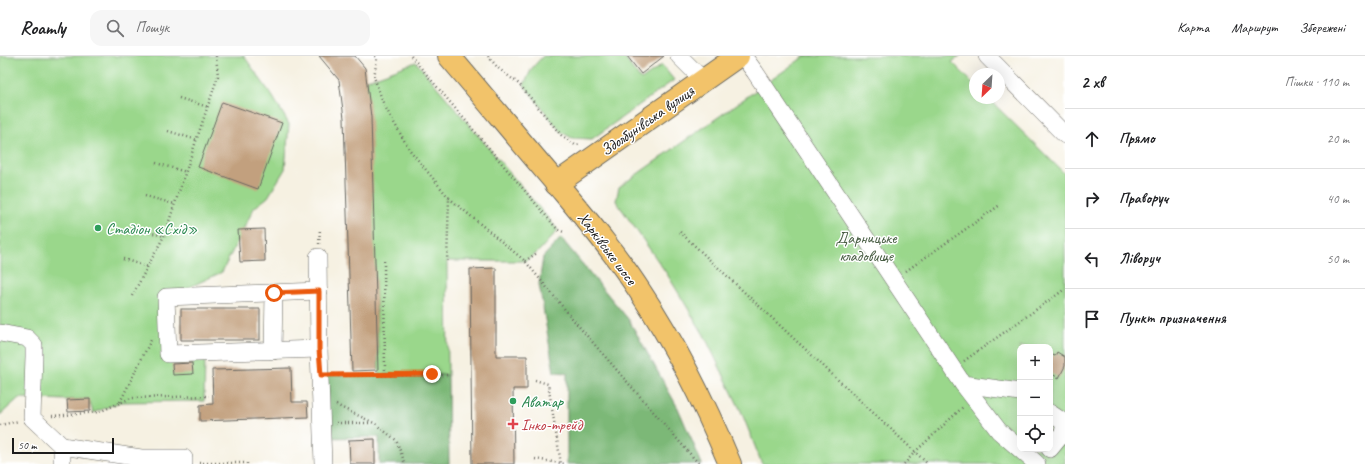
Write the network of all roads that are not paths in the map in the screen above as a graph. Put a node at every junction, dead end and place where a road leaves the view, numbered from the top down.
1 (449, 56) edge
2 (679, 56) edge
3 (738, 56) edge
4 (742, 56) edge
5 (987, 56) edge
6 (703, 80) junction
7 (1065, 134) edge
8 (556, 184) junction
9 (318, 257) dead end
10 (319, 291) junction
11 (274, 293) junction
12 (0, 333) edge
13 (319, 349) junction
14 (272, 351) junction
15 (963, 384) junction
16 (1017, 392) edge
17 (1053, 415) edge
18 (1053, 445) edge
19 (62, 446) junction
20 (1048, 452) edge
21 (141, 461) edge
22 (184, 463) edge
23 (62, 464) edge
24 (323, 464) edge
25 (730, 464) edge
26 (1038, 464) edge

1 - 8 main road, Харківське шосе
2 - 6 lane
3 - 6 main road, Здолбунівська вулиця
4 - 15 lane
5 - 7 lane
6 - 8 main road, Здолбунівська вулиця
8 - 25 main road, Харківське шосе
9 - 10 lane
10 - 11 lane
10 - 13 lane
11 - 14 lane
11 - 14 lane
12 - 19 lane
13 - 14 lane
13 - 24 lane
15 - 16 lane
15 - 26 lane
17 - 18 lane
19 - 21 lane
19 - 23 lane
20 - 26 lane
21 - 22 lane

